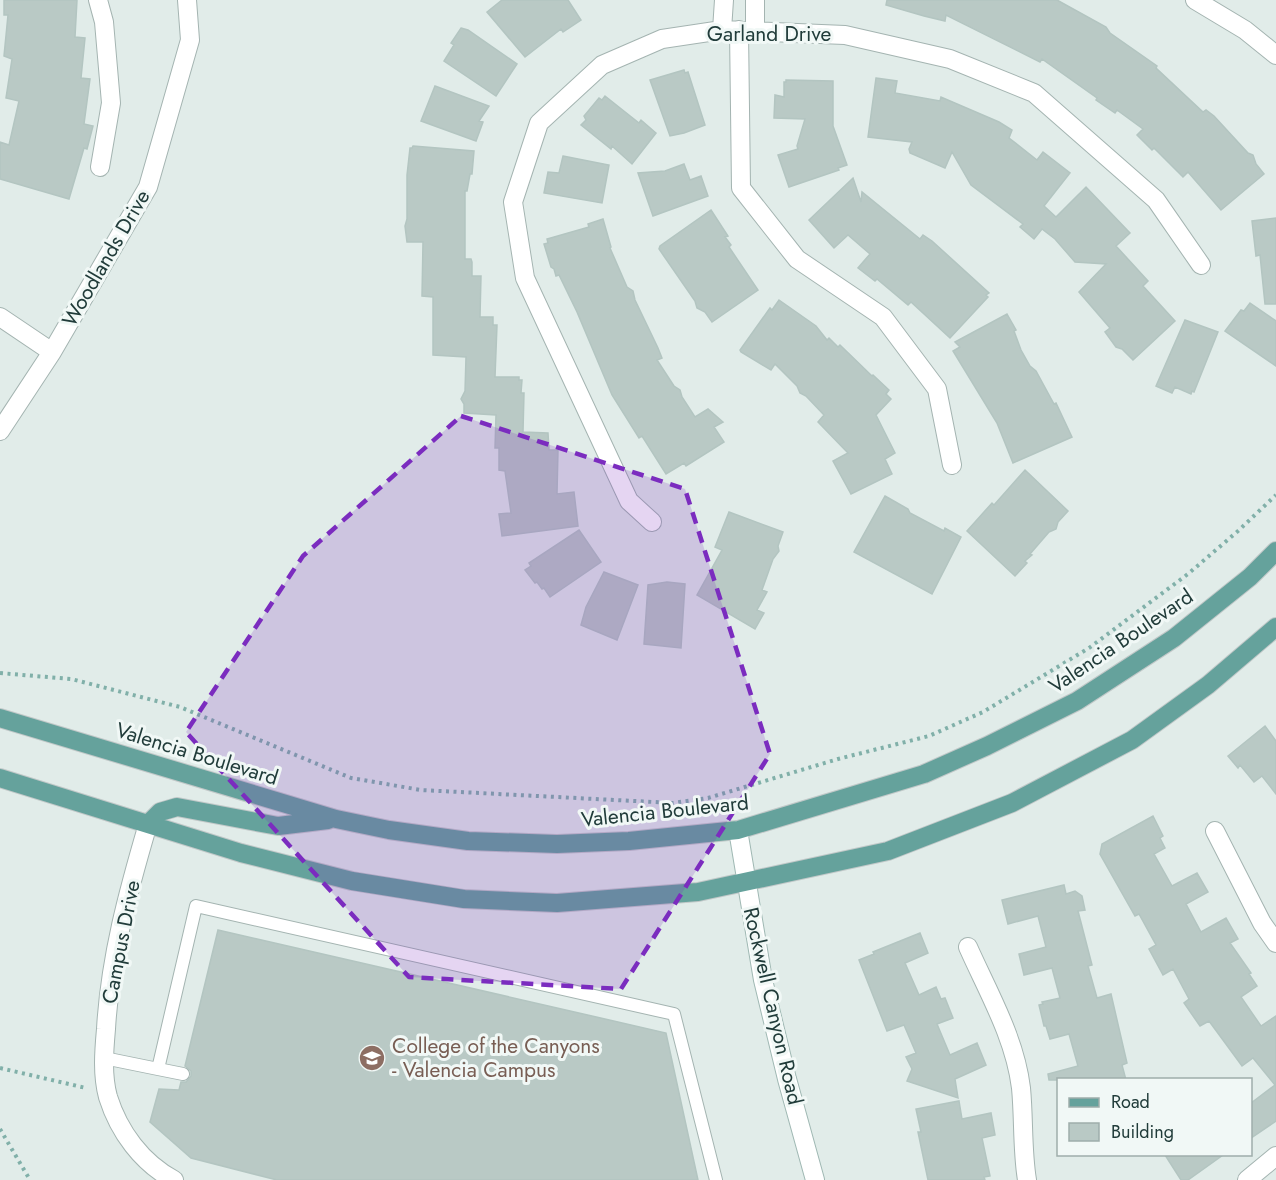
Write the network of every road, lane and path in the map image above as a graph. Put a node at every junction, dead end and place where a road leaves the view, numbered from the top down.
1 (98, 0) edge
2 (187, 0) edge
3 (724, 0) edge
4 (755, 0) edge
5 (1195, 0) edge
6 (739, 30) junction
7 (1274, 47) edge
8 (100, 167) dead end
9 (1201, 265) dead end
10 (0, 317) edge
11 (52, 352) junction
12 (0, 431) edge
13 (952, 465) dead end
14 (1276, 495) edge
15 (652, 522) dead end
16 (1276, 551) edge
17 (1276, 627) edge
18 (0, 673) edge
19 (0, 718) edge
20 (0, 778) edge
21 (336, 819) junction
22 (147, 824) junction
23 (738, 830) junction
24 (1215, 831) dead end
25 (746, 883) junction
26 (1276, 943) edge
27 (968, 947) dead end
28 (104, 1058) junction
29 (0, 1068) edge
30 (158, 1069) junction
31 (183, 1074) dead end
32 (86, 1088) dead end
33 (0, 1129) edge
34 (1276, 1156) edge
35 (30, 1180) edge
36 (174, 1180) edge
37 (716, 1180) edge
38 (815, 1180) edge
39 (1027, 1180) edge
40 (1247, 1180) edge

1 - 8 street
2 - 11 street, Woodlands Drive
3 - 6 street
4 - 6 street
5 - 7 street
6 - 9 street, Garland Drive
6 - 13 street
6 - 15 street, Garland Drive
10 - 11 street
11 - 12 street, Woodlands Drive
14 - 18 path
16 - 23 main road, Valencia Boulevard
17 - 25 main road
19 - 21 main road, Valencia Boulevard
20 - 22 main road
21 - 22 main road
21 - 23 main road, Valencia Boulevard
22 - 25 main road
22 - 28 street, Campus Drive
23 - 25 street, Rockwell Canyon Road
24 - 26 street
25 - 38 street, Rockwell Canyon Road
27 - 39 street
28 - 30 lane
28 - 36 street, Campus Drive
29 - 32 path
30 - 31 lane
30 - 37 lane
33 - 35 path
34 - 40 street

